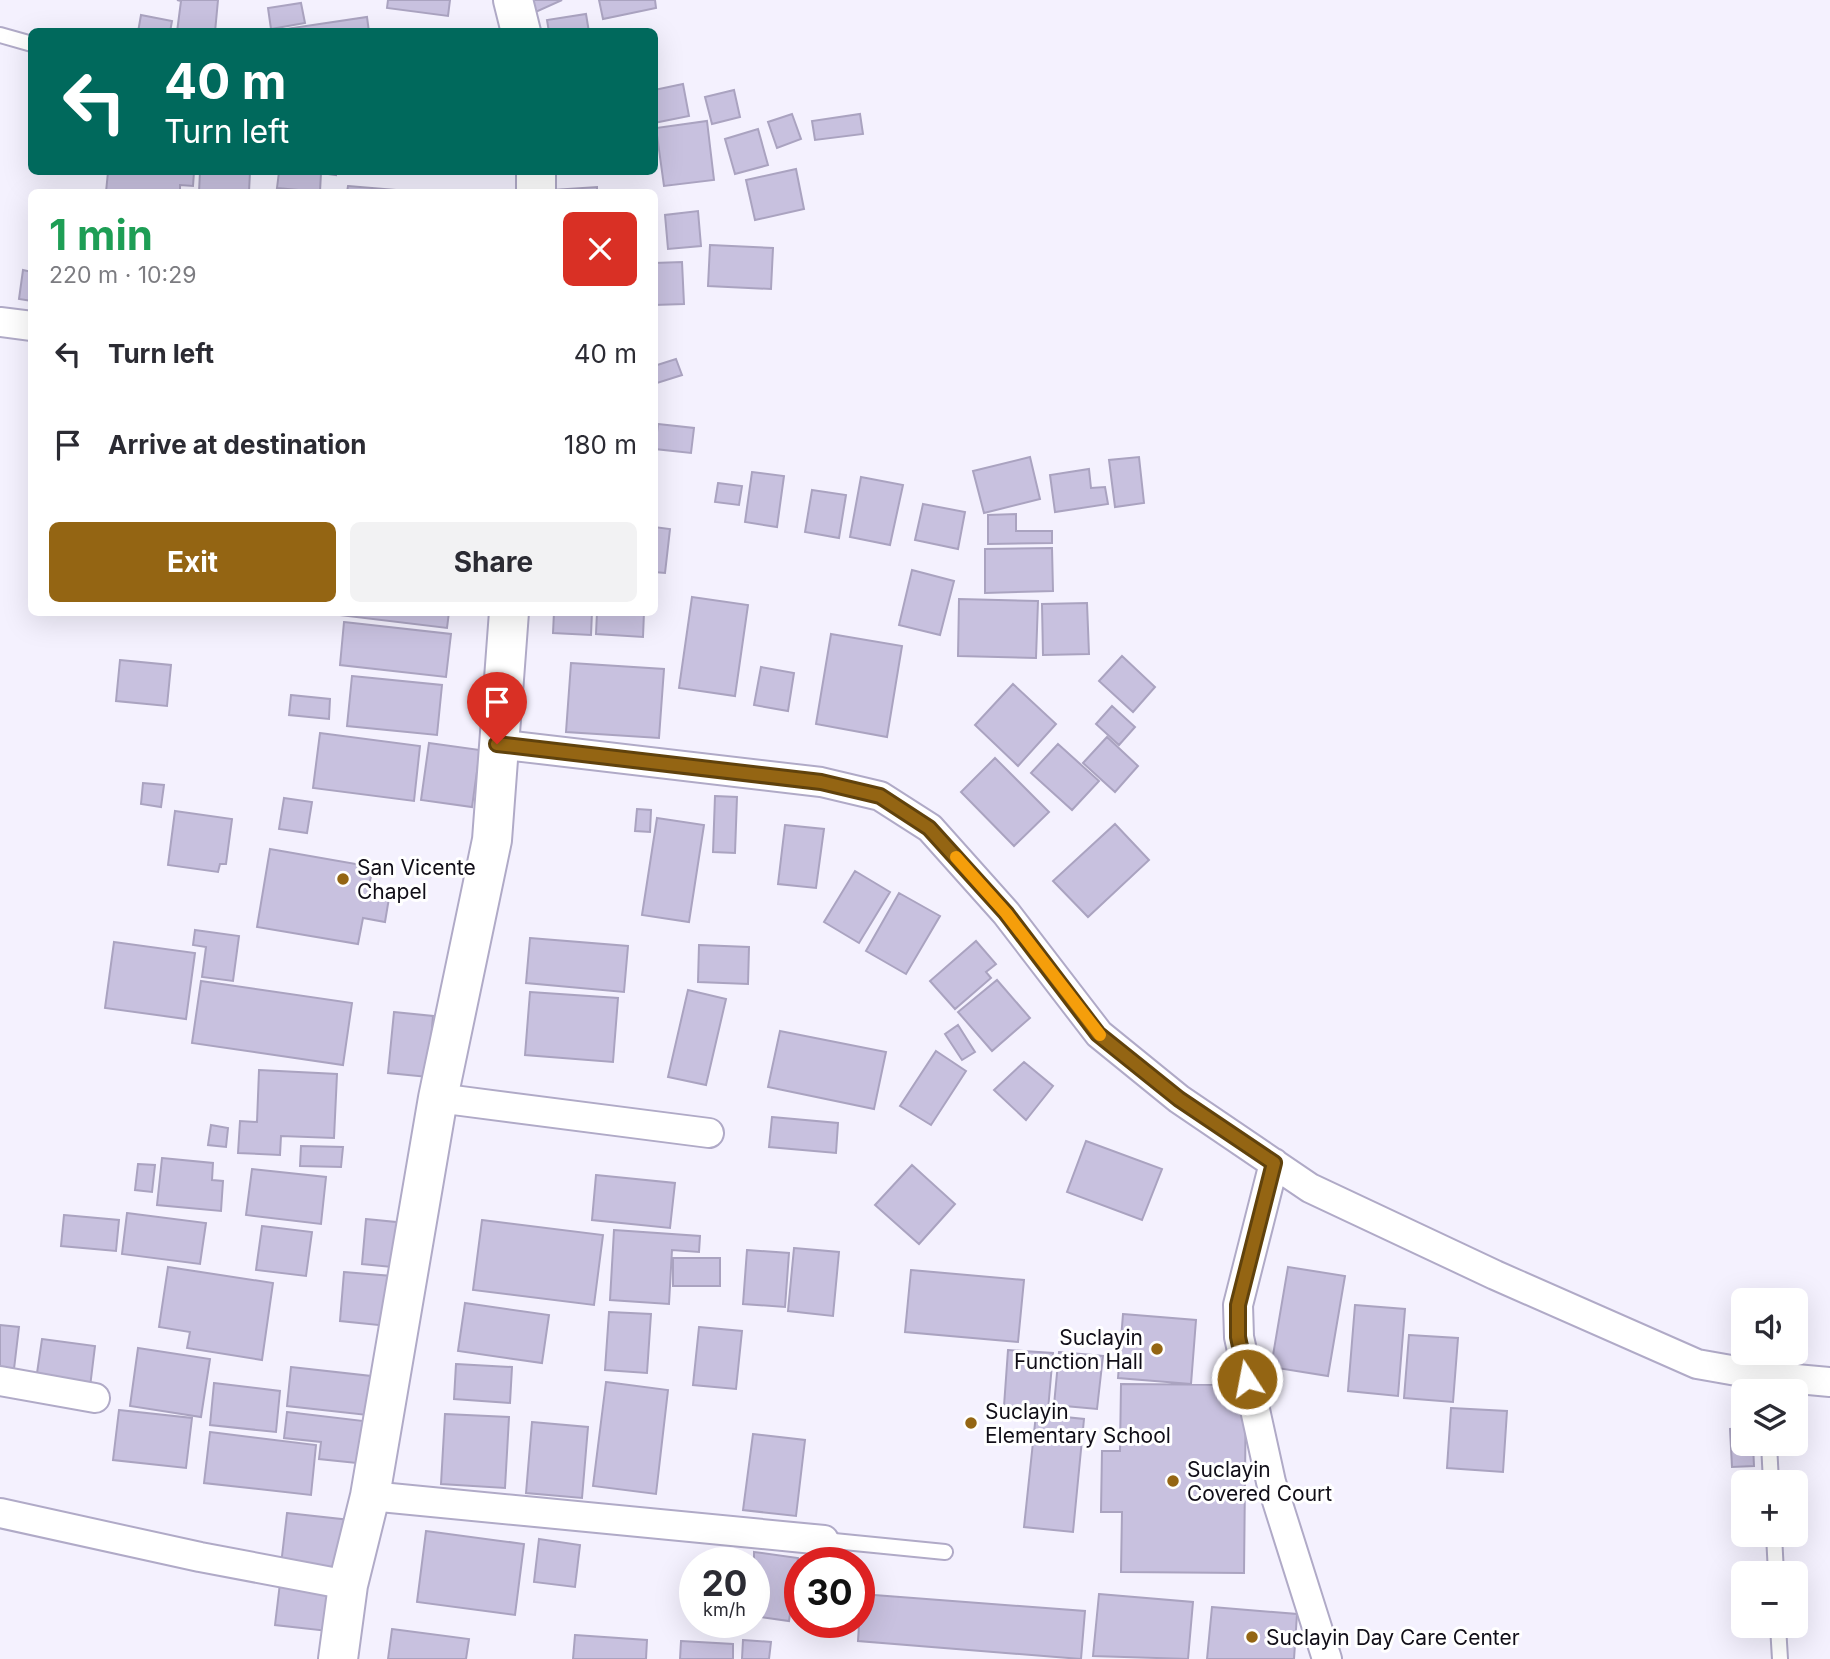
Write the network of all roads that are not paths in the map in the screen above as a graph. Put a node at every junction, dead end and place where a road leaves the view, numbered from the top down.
1 (513, 0) edge
2 (520, 28) edge
3 (0, 35) edge
4 (28, 43) edge
5 (0, 322) edge
6 (28, 326) edge
7 (509, 616) edge
8 (497, 744) junction
9 (438, 1098) junction
10 (709, 1133) dead end
11 (1274, 1163) junction
12 (1749, 1379) edge
13 (0, 1381) edge
14 (1830, 1382) edge
15 (1808, 1383) edge
16 (95, 1398) dead end
17 (370, 1496) junction
18 (0, 1513) edge
19 (824, 1541) joint
20 (945, 1552) dead end
21 (348, 1585) junction
22 (1779, 1638) edge
23 (338, 1659) edge
24 (1327, 1659) edge
25 (1780, 1659) edge

1 - 2 street
3 - 4 lane
5 - 6 street
7 - 8 street
8 - 9 street
8 - 11 street
9 - 10 street
9 - 17 street
11 - 12 street
11 - 24 street
13 - 16 street
14 - 15 street
17 - 19 street
17 - 21 street
18 - 21 street
19 - 20 lane
21 - 23 street
22 - 25 lane

